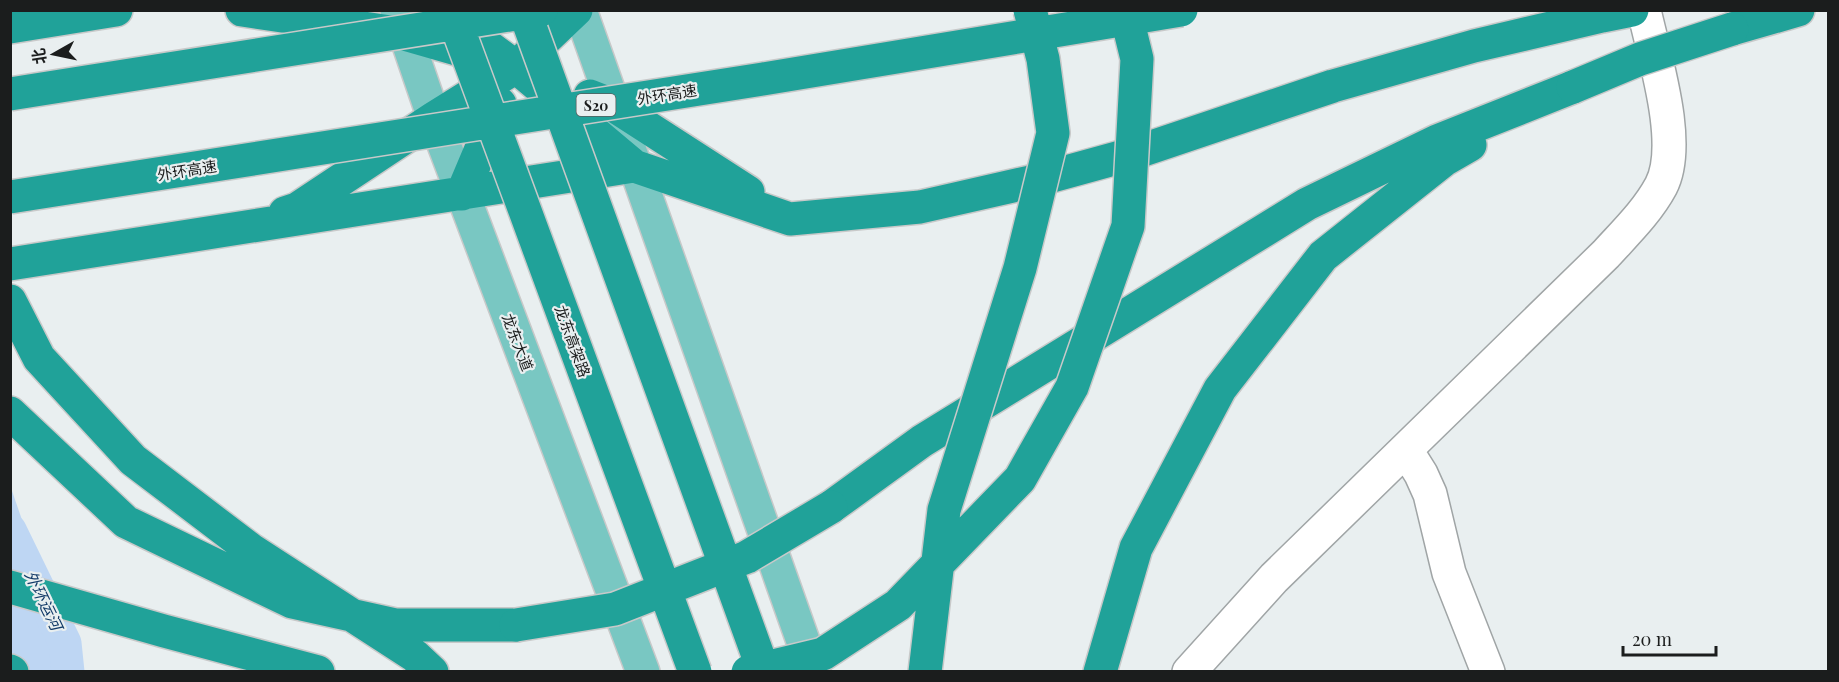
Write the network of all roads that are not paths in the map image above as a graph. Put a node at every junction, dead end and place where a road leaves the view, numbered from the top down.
1 (116, 10) edge
2 (242, 10) edge
3 (441, 10) edge
4 (451, 10) edge
5 (524, 10) edge
6 (533, 10) edge
7 (542, 10) edge
8 (578, 10) edge
9 (1030, 10) edge
10 (1125, 10) edge
11 (1180, 10) edge
12 (1632, 10) edge
13 (1644, 10) edge
14 (1798, 10) edge
15 (400, 22) edge
16 (10, 27) edge
17 (516, 67) junction
18 (1573, 87) junction
19 (10, 94) edge
20 (613, 105) junction
21 (434, 118) junction
22 (634, 166) junction
23 (462, 194) junction
24 (10, 197) edge
25 (790, 219) junction
26 (237, 229) junction
27 (10, 264) edge
28 (10, 301) edge
29 (10, 413) edge
30 (1406, 450) junction
31 (10, 587) edge
32 (318, 672) edge
33 (432, 672) edge
34 (643, 672) edge
35 (695, 672) edge
36 (748, 672) edge
37 (765, 672) edge
38 (814, 672) edge
39 (925, 672) edge
40 (1100, 672) edge
41 (1189, 672) edge
42 (1488, 672) edge

1 - 16 highway
2 - 15 highway
3 - 17 highway
4 - 35 highway, 龙东高架路, bridge
5 - 37 highway, bridge
6 - 17 highway
7 - 19 highway, bridge
8 - 17 highway
8 - 20 main road
9 - 39 highway, bridge
10 - 36 highway, bridge
11 - 24 highway, 外环高速 / S20, bridge
12 - 25 highway, bridge
13 - 30 street
14 - 18 highway, bridge
15 - 17 highway
15 - 21 main road, 龙东大道
17 - 20 highway
17 - 21 highway
17 - 22 highway
17 - 23 highway
18 - 29 highway, bridge
18 - 40 highway
20 - 22 main road
20 - 25 highway
21 - 23 main road, 龙东大道
21 - 26 highway
22 - 23 highway
22 - 25 highway
22 - 38 main road
23 - 26 highway
23 - 34 main road, 龙东大道
26 - 27 highway
28 - 33 highway
30 - 41 street
30 - 42 street
31 - 32 highway

